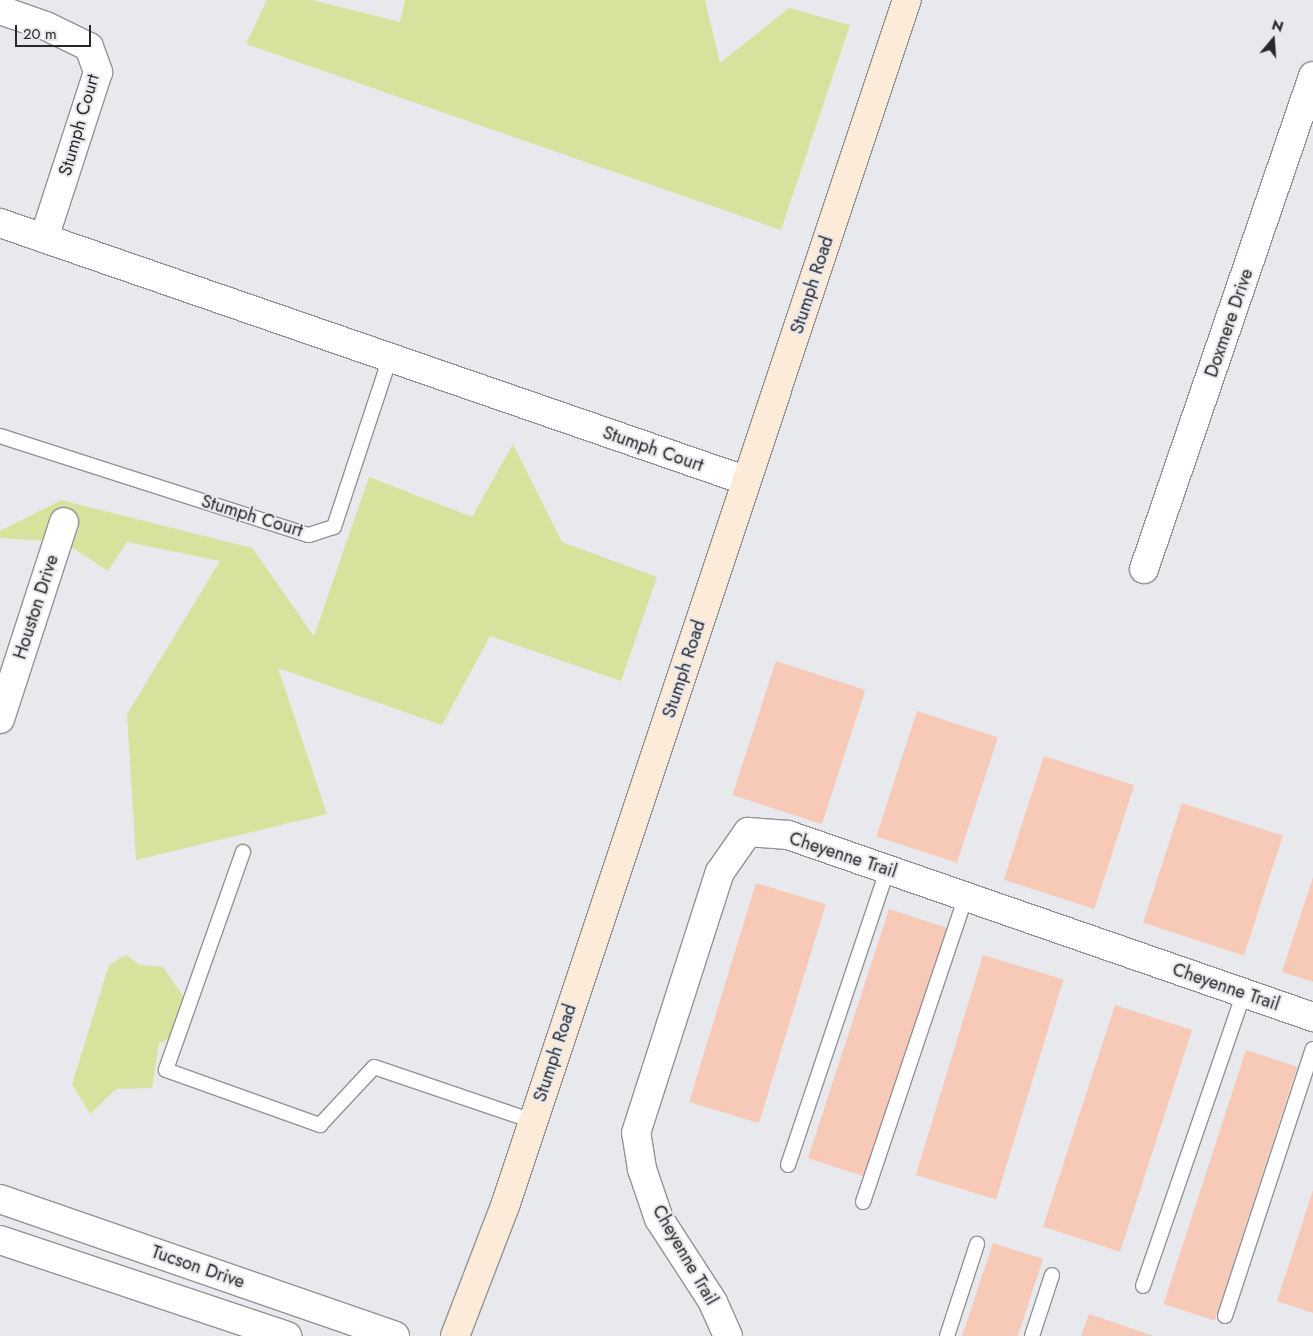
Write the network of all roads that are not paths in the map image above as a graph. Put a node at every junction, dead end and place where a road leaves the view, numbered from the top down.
1 (907, 0) edge
2 (0, 10) edge
3 (1313, 76) edge
4 (0, 223) edge
5 (44, 238) junction
6 (390, 358) junction
7 (0, 436) edge
8 (746, 481) junction
9 (64, 522) dead end
10 (1144, 570) dead end
11 (0, 720) edge
12 (243, 852) dead end
13 (888, 870) junction
14 (966, 896) junction
15 (1244, 993) junction
16 (1313, 1016) edge
17 (1313, 1049) edge
18 (533, 1121) junction
19 (788, 1165) dead end
20 (0, 1199) edge
21 (863, 1202) dead end
22 (0, 1240) edge
23 (978, 1244) dead end
24 (1052, 1275) dead end
25 (1143, 1286) dead end
26 (1225, 1316) dead end
27 (287, 1336) edge
28 (395, 1336) edge
29 (455, 1336) edge
30 (728, 1336) edge
31 (947, 1336) edge
32 (1032, 1336) edge

1 - 8 main road, Stumph Road
2 - 5 street, Stumph Court
3 - 10 street, Doxmere Drive
4 - 5 street, Stumph Court
5 - 6 street, Stumph Court
6 - 7 lane, Stumph Court
6 - 8 street, Stumph Court
8 - 18 main road, Stumph Road
9 - 11 street, Houston Drive
12 - 18 lane
13 - 14 street, Cheyenne Trail
13 - 19 lane
13 - 30 street, Cheyenne Trail
14 - 15 street, Cheyenne Trail
14 - 21 lane
15 - 16 street, Cheyenne Trail
15 - 25 lane
17 - 26 lane
18 - 29 main road, Stumph Road
20 - 28 street, Tucson Drive
22 - 27 street, Tucson Drive
23 - 31 lane
24 - 32 lane

